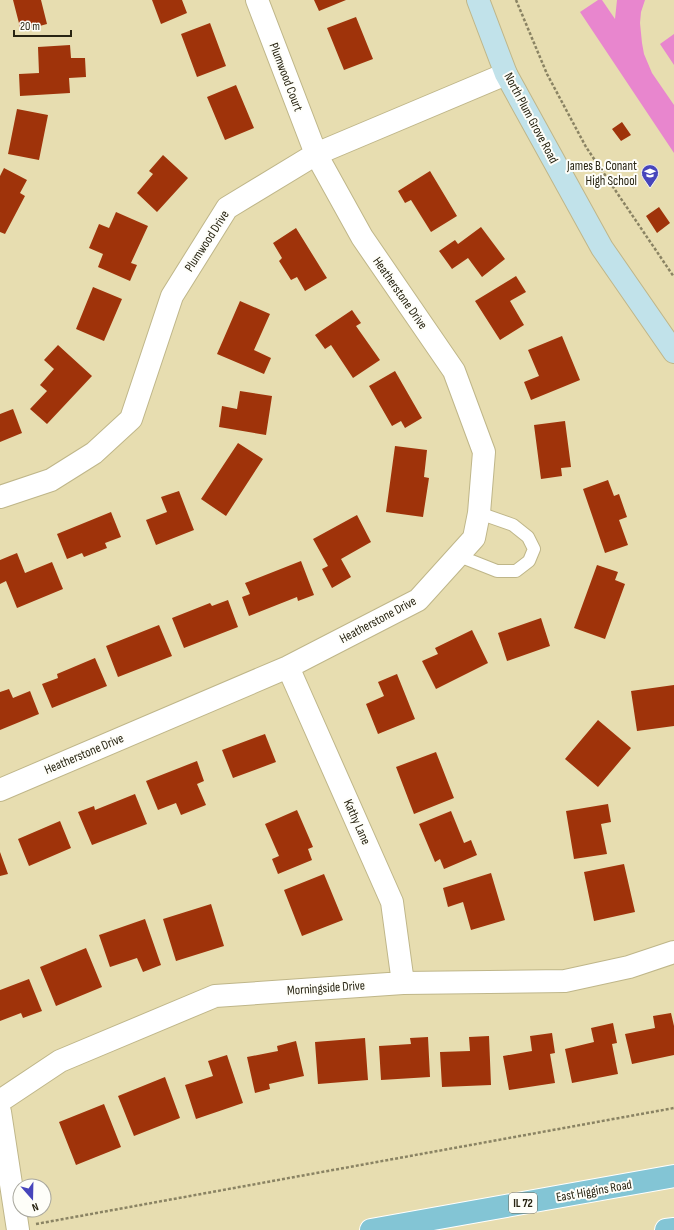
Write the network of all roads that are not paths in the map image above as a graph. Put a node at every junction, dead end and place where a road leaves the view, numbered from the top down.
1 (257, 0) edge
2 (478, 0) edge
3 (506, 74) junction
4 (316, 154) junction
5 (674, 352) edge
6 (0, 497) edge
7 (479, 514) junction
8 (459, 556) junction
9 (288, 667) junction
10 (0, 790) edge
11 (674, 952) edge
12 (402, 983) junction
13 (0, 1101) edge
14 (0, 1112) edge
15 (674, 1176) edge
16 (18, 1229) edge
17 (674, 1229) edge
18 (372, 1230) edge
19 (666, 1230) edge

1 - 4 street, Plumwood Court
2 - 3 street, North Plum Grove Road
3 - 4 street, Plumwood Drive
3 - 5 street, North Plum Grove Road
4 - 6 street, Plumwood Drive
4 - 7 street, Heatherstone Drive
7 - 8 street, Heatherstone Drive
7 - 8 lane
8 - 9 street, Heatherstone Drive
9 - 10 street, Heatherstone Drive
9 - 12 street, Kathy Lane
11 - 12 street, Morningside Drive
12 - 13 street, Morningside Drive
14 - 16 street
15 - 18 main road, East Higgins Road / IL 72
17 - 19 main road

